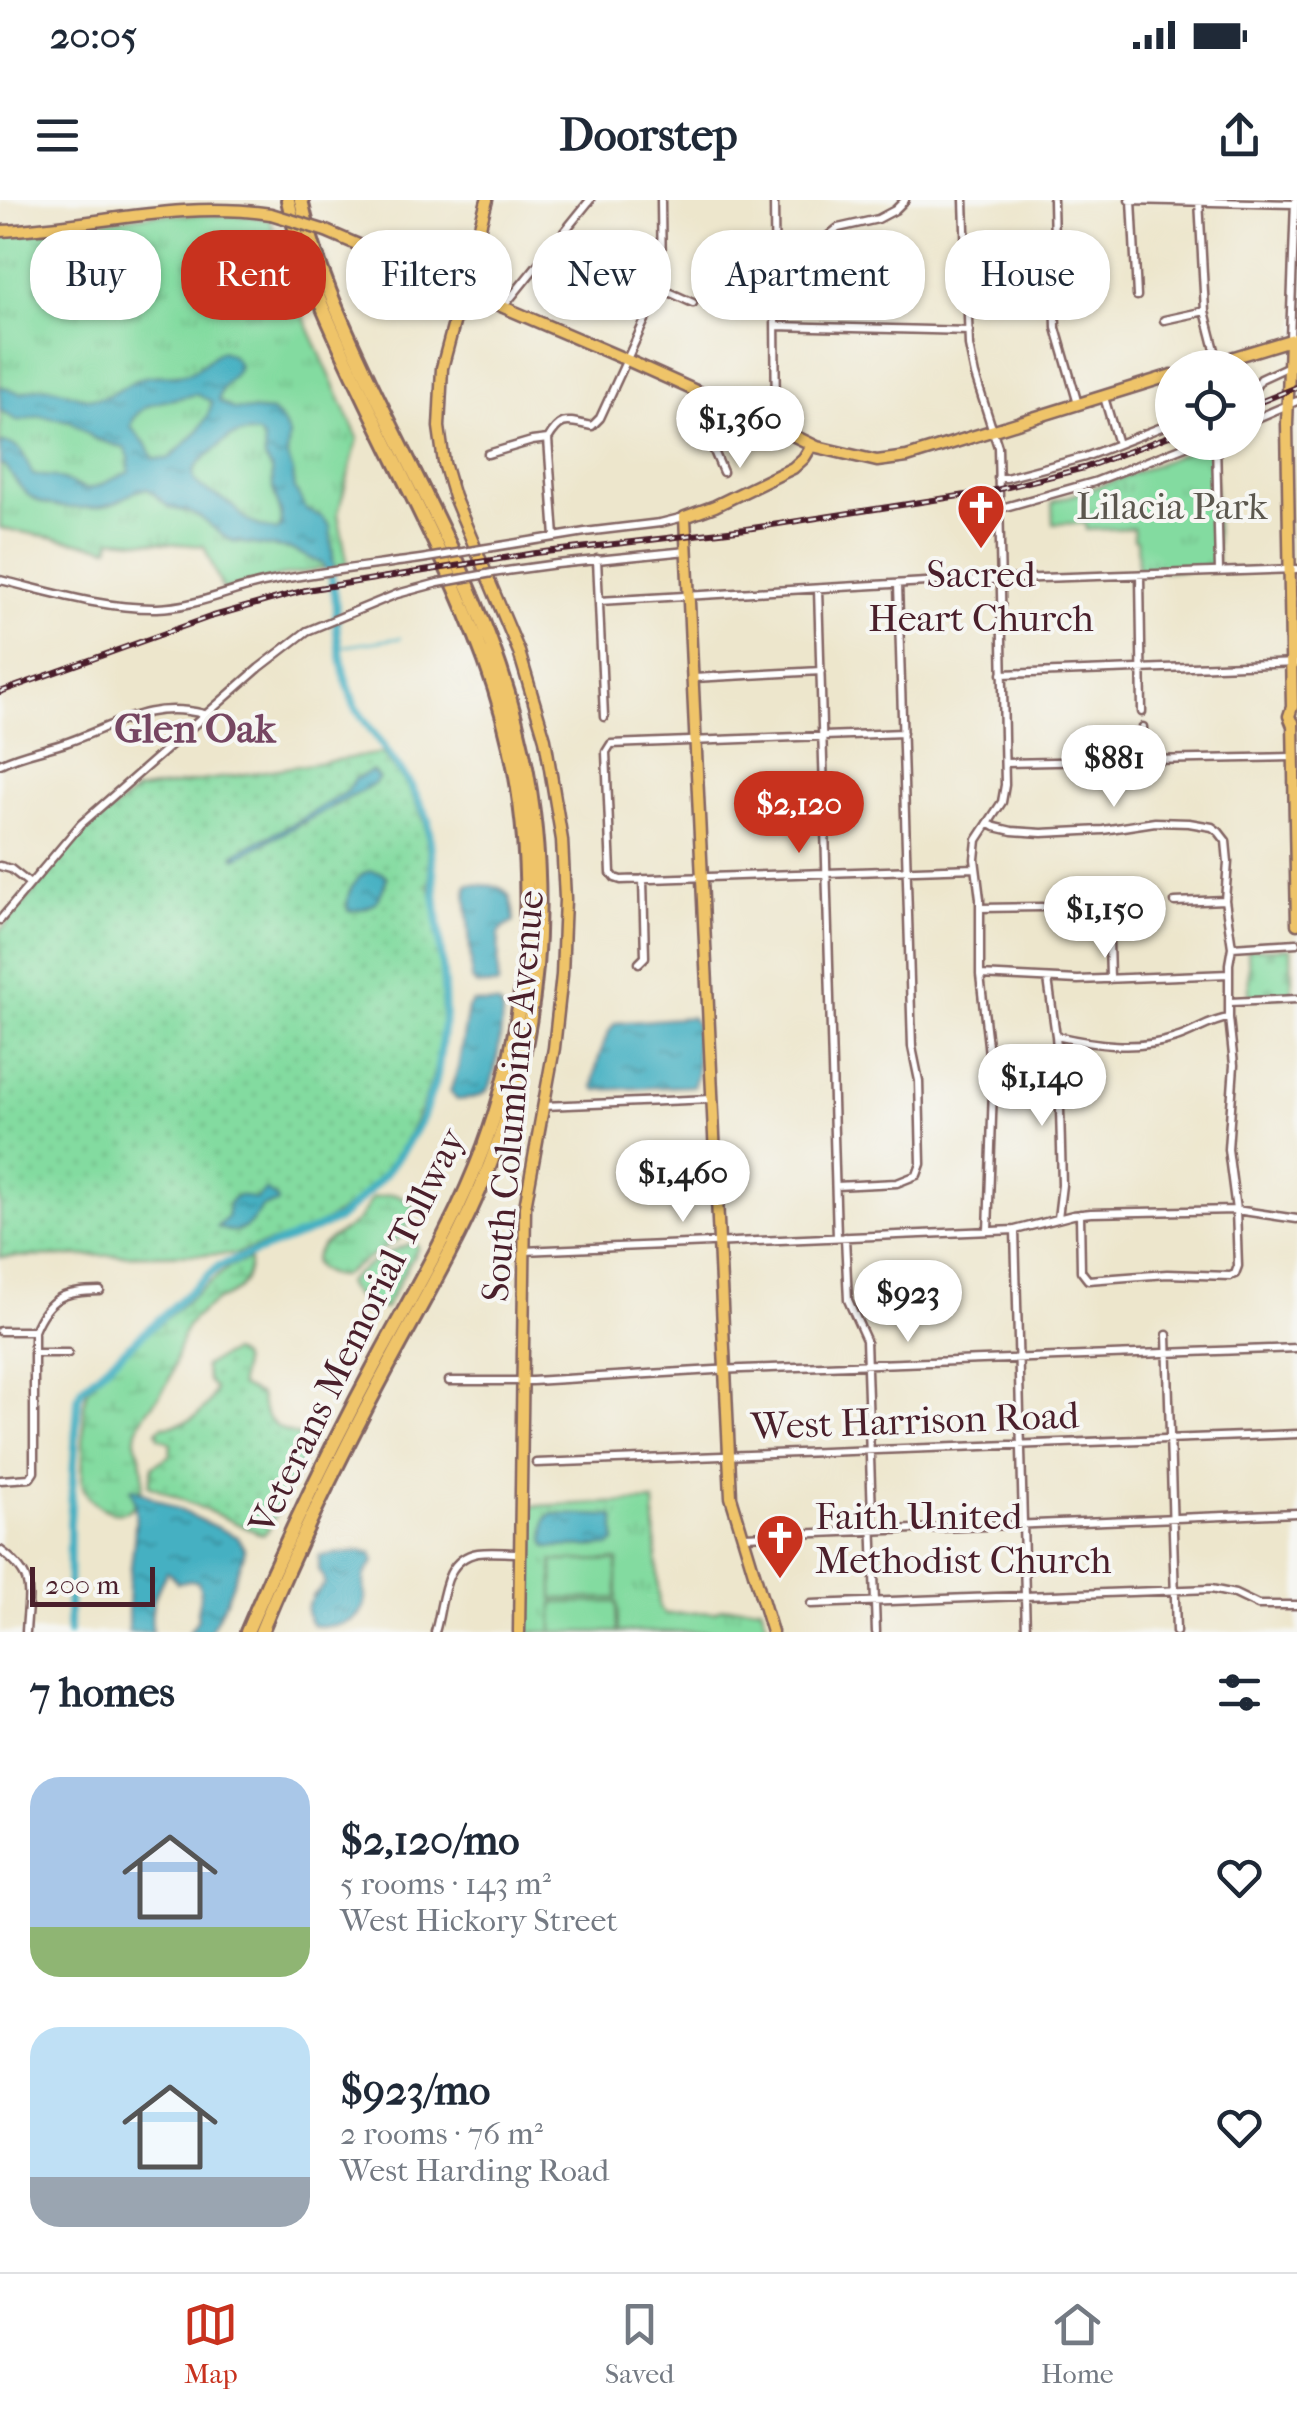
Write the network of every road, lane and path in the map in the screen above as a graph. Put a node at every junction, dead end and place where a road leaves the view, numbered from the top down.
1 (288, 200) edge
2 (301, 200) edge
3 (486, 200) edge
4 (590, 200) edge
5 (662, 200) edge
6 (774, 200) edge
7 (905, 200) edge
8 (964, 200) edge
9 (1053, 200) edge
10 (1130, 200) edge
11 (1199, 201) edge
12 (1295, 204) edge
13 (478, 230) edge
14 (662, 230) edge
15 (774, 230) edge
16 (836, 230) edge
17 (0, 231) edge
18 (346, 239) edge
19 (1137, 296) dead end
20 (512, 297) edge
21 (512, 310) edge
22 (1206, 311) junction
23 (455, 320) edge
24 (645, 320) edge
25 (776, 320) edge
26 (1164, 320) dead end
27 (776, 326) junction
28 (969, 331) junction
29 (1294, 339) edge
30 (1216, 350) edge
31 (1261, 350) edge
32 (627, 360) junction
33 (1290, 366) junction
34 (1265, 377) edge
35 (1155, 381) edge
36 (1104, 397) junction
37 (1292, 403) edge
38 (1078, 405) junction
39 (1265, 415) edge
40 (754, 416) junction
41 (776, 426) junction
42 (1155, 430) edge
43 (994, 431) junction
44 (548, 439) junction
45 (1118, 444) junction
46 (812, 445) junction
47 (488, 454) dead end
48 (1155, 458) edge
49 (1217, 460) edge
50 (724, 472) dead end
51 (998, 478) junction
52 (998, 510) junction
53 (686, 517) junction
54 (556, 536) junction
55 (688, 551) junction
56 (597, 559) junction
57 (1293, 569) edge
58 (1220, 572) junction
59 (1140, 575) junction
60 (0, 580) edge
61 (1000, 580) junction
62 (898, 584) junction
63 (818, 589) junction
64 (690, 596) junction
65 (599, 601) junction
66 (1294, 663) edge
67 (1142, 669) junction
68 (821, 671) junction
69 (1002, 674) junction
70 (694, 678) junction
71 (1142, 712) dead end
72 (205, 714) junction
73 (604, 717) dead end
74 (1143, 727) dead end
75 (903, 733) junction
76 (823, 736) junction
77 (1295, 740) edge
78 (696, 742) junction
79 (1293, 757) junction
80 (1144, 760) junction
81 (1005, 762) junction
82 (0, 764) edge
83 (1296, 813) edge
84 (988, 823) junction
85 (0, 866) edge
86 (975, 868) junction
87 (906, 870) junction
88 (827, 874) junction
89 (703, 878) junction
90 (642, 880) junction
91 (30, 884) junction
92 (1297, 898) edge
93 (1225, 900) junction
94 (1108, 902) dead end
95 (1175, 902) dead end
96 (980, 908) junction
97 (1042, 908) dead end
98 (0, 920) edge
99 (1297, 924) edge
100 (1297, 942) edge
101 (1232, 947) junction
102 (639, 963) dead end
103 (980, 974) junction
104 (1229, 974) junction
105 (1048, 979) junction
106 (1110, 979) junction
107 (1297, 999) edge
108 (1230, 1002) junction
109 (1229, 1018) junction
110 (1056, 1036) junction
111 (713, 1099) junction
112 (542, 1106) junction
113 (836, 1186) junction
114 (1236, 1210) junction
115 (1080, 1214) junction
116 (1058, 1218) junction
117 (1297, 1219) edge
118 (1015, 1230) junction
119 (988, 1231) junction
120 (841, 1237) junction
121 (720, 1242) junction
122 (523, 1251) junction
123 (100, 1290) dead end
124 (34, 1331) junction
125 (0, 1332) edge
126 (1168, 1335) dead end
127 (1297, 1348) edge
128 (34, 1353) junction
129 (68, 1353) dead end
130 (1167, 1354) junction
131 (1017, 1360) junction
132 (867, 1365) junction
133 (726, 1370) junction
134 (448, 1381) dead end
135 (521, 1382) junction
136 (1297, 1434) edge
137 (1170, 1438) junction
138 (1019, 1444) junction
139 (870, 1450) junction
140 (730, 1455) junction
141 (520, 1456) junction
142 (536, 1463) junction
143 (520, 1474) junction
144 (0, 1480) edge
145 (1297, 1513) edge
146 (1172, 1518) junction
147 (1023, 1524) junction
148 (873, 1529) junction
149 (743, 1536) junction
150 (0, 1550) edge
151 (518, 1552) junction
152 (1175, 1591) junction
153 (1025, 1596) junction
154 (875, 1602) junction
155 (811, 1604) dead end
156 (1297, 1605) edge
157 (26, 1632) edge
158 (247, 1632) edge
159 (260, 1632) edge
160 (435, 1632) edge
161 (518, 1632) edge
162 (772, 1632) edge
163 (876, 1632) edge
164 (1026, 1632) edge
165 (1176, 1632) edge

1 - 158 highway, Veterans Memorial Tollway
2 - 159 highway, Veterans Memorial Tollway
3 - 13 main road, South Columbine Avenue
4 - 20 street
5 - 14 street
6 - 15 street
7 - 16 street
8 - 28 street
9 - 38 street
10 - 11 street
10 - 19 street
11 - 12 street
11 - 22 street
12 - 29 street
17 - 18 main road, bridge
21 - 32 main road
22 - 26 street
22 - 30 street
23 - 112 main road, South Columbine Avenue
24 - 32 street
25 - 27 street
27 - 28 street
27 - 41 street
28 - 43 street
29 - 31 main road
29 - 33 main road
32 - 40 main road
32 - 44 street
33 - 34 street
33 - 37 main road
35 - 36 main road
36 - 38 main road
36 - 45 street
37 - 39 street
37 - 57 main road
38 - 43 main road
40 - 41 main road
40 - 50 street
41 - 46 main road
42 - 45 street
43 - 46 main road
43 - 51 street
44 - 47 street
44 - 54 street
45 - 51 street
46 - 53 main road
48 - 52 street
49 - 58 street
51 - 52 street
52 - 61 street
53 - 54 street
53 - 55 main road
54 - 60 street, bridge
55 - 56 street
55 - 64 main road
56 - 65 street
56 - 72 street, bridge
57 - 58 street
57 - 66 main road
58 - 59 street
59 - 61 street
59 - 67 street
61 - 62 street
61 - 69 street
62 - 63 street
62 - 75 street
63 - 64 street
63 - 68 street
64 - 65 street
64 - 70 main road
65 - 73 street
66 - 67 street
66 - 77 main road
67 - 69 street
67 - 71 street
68 - 70 street
68 - 76 street
69 - 81 street
70 - 78 main road
72 - 82 street
72 - 91 street
74 - 80 street
75 - 76 street
75 - 87 street
76 - 78 street
76 - 88 street
77 - 79 main road
78 - 89 main road
78 - 90 street
79 - 80 street
79 - 83 main road
80 - 81 street
81 - 84 street
83 - 92 main road
84 - 86 street
84 - 93 street
85 - 91 street
86 - 87 street
86 - 96 street
87 - 88 street
87 - 113 street
88 - 89 street
88 - 113 street
89 - 90 street
89 - 111 main road
90 - 102 street
91 - 98 street
92 - 99 main road
93 - 95 street
93 - 101 street
94 - 106 street
96 - 97 street
96 - 103 street
100 - 101 street
101 - 104 street
103 - 105 street
103 - 119 street
104 - 106 street
104 - 108 street
105 - 106 street
105 - 110 street
107 - 108 street
108 - 109 street
109 - 110 street
109 - 114 street
110 - 116 street
111 - 112 street
111 - 121 main road
112 - 122 main road, South Columbine Avenue
113 - 120 street
114 - 115 street
114 - 115 street
114 - 117 street
115 - 116 street
116 - 118 street
118 - 119 street
118 - 131 street
119 - 120 street
120 - 121 street
120 - 132 street
121 - 122 street
121 - 133 main road
122 - 135 main road, South Columbine Avenue
123 - 124 street
124 - 125 street
124 - 128 street
126 - 130 street
127 - 130 street
128 - 129 street
128 - 144 street
130 - 131 street
130 - 137 street
131 - 132 street
131 - 138 street
132 - 133 street
132 - 139 street
133 - 135 street
133 - 140 main road
134 - 135 street
135 - 141 main road, South Columbine Avenue
136 - 137 street, West Harrison Road
137 - 138 street, West Harrison Road
137 - 146 street
138 - 139 street, West Harrison Road
138 - 147 street
139 - 140 street, West Harrison Road
139 - 148 street
140 - 142 street, West Harrison Road
140 - 149 main road
141 - 142 main road
141 - 143 main road, South Columbine Avenue
142 - 143 main road
143 - 151 main road, South Columbine Avenue
145 - 146 street
146 - 147 street
146 - 152 street
147 - 148 street
147 - 153 street
148 - 149 street
148 - 154 street
149 - 162 main road
150 - 157 street
151 - 160 street
151 - 161 main road, South Columbine Avenue
152 - 153 street
152 - 156 street
152 - 165 street
153 - 154 street
153 - 164 street
154 - 155 street
154 - 163 street

